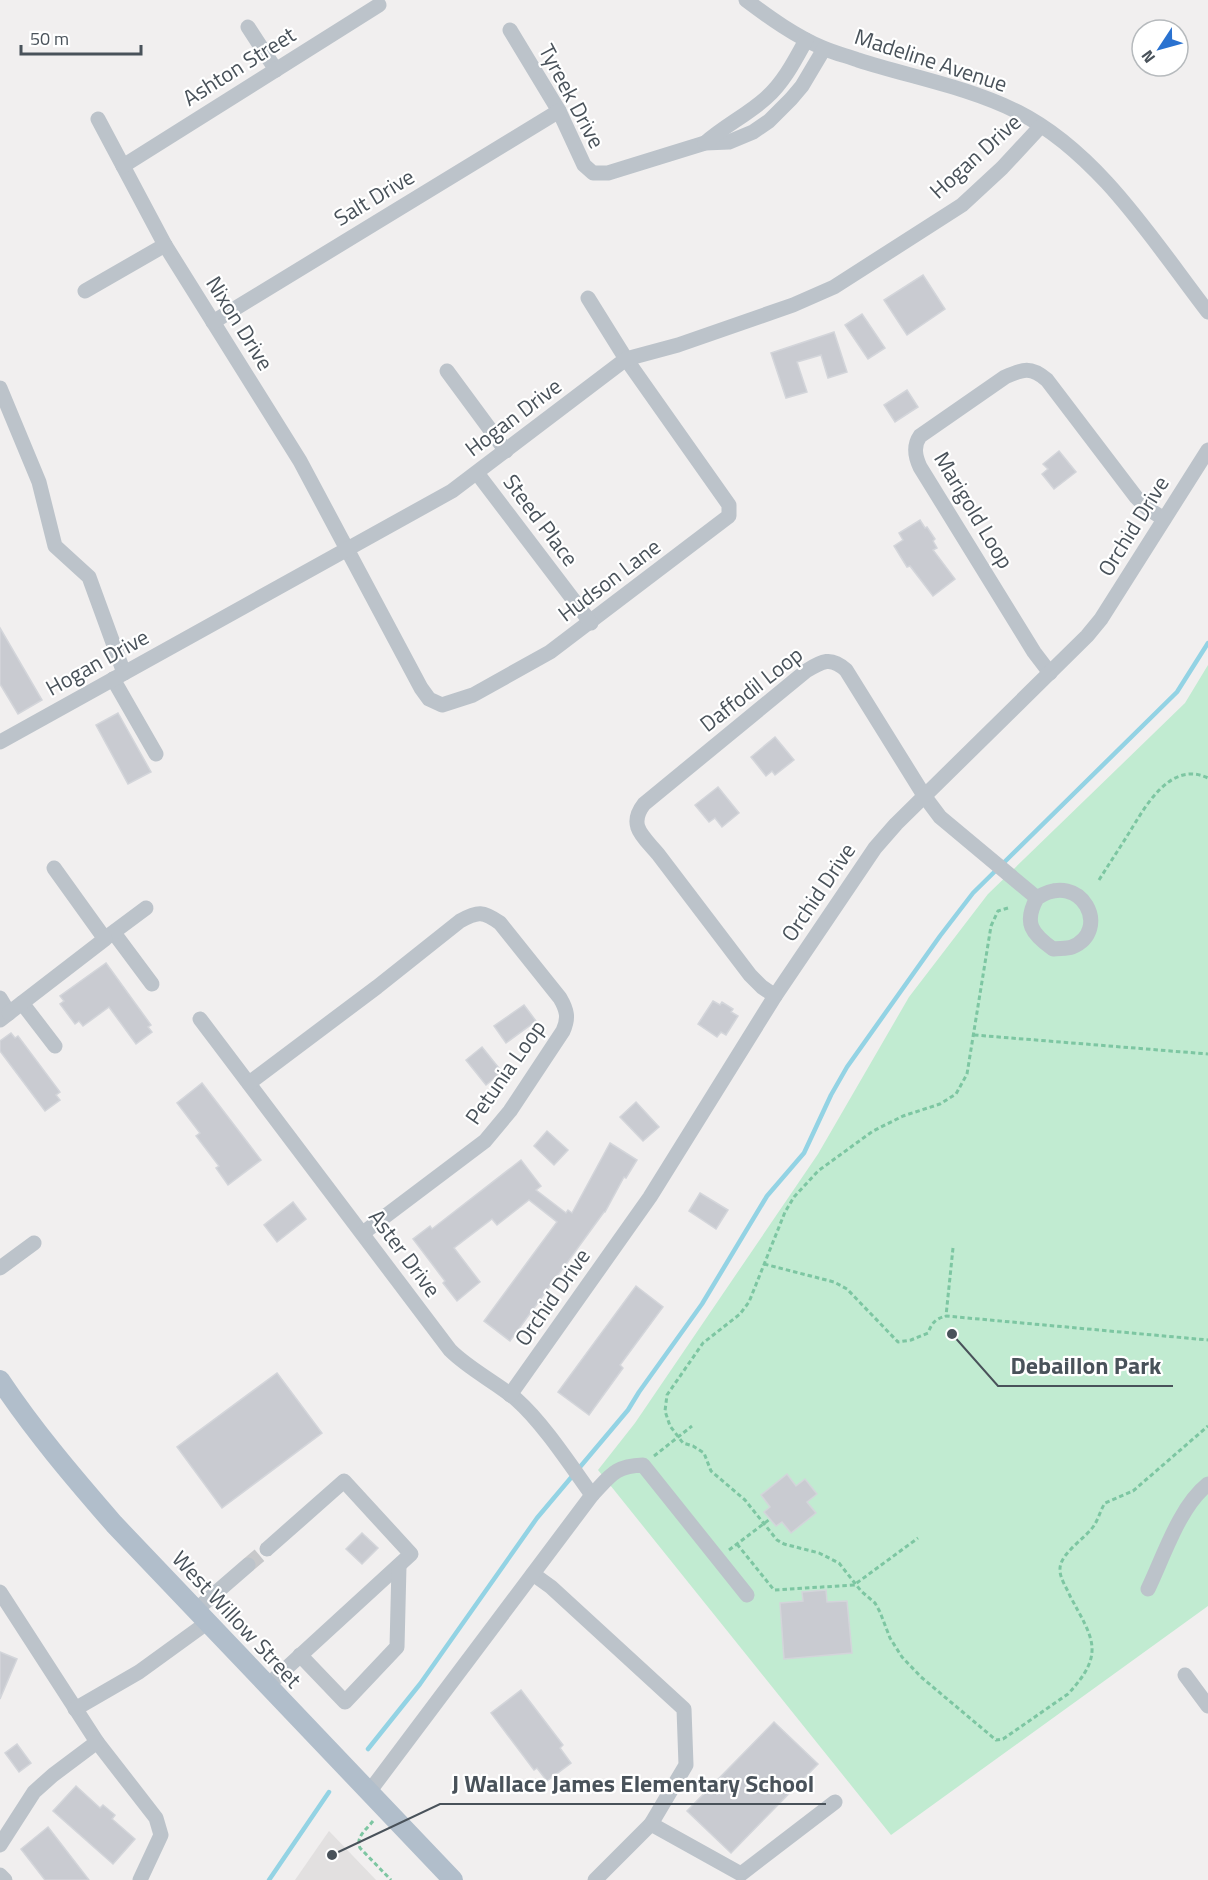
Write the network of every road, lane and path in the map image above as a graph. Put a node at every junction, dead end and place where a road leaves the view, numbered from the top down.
1 (746, 0) edge
2 (380, 5) dead end
3 (248, 27) dead end
4 (510, 30) dead end
5 (806, 40) junction
6 (824, 49) junction
7 (276, 70) junction
8 (559, 111) junction
9 (98, 118) dead end
10 (1041, 126) junction
11 (705, 143) junction
12 (123, 166) junction
13 (165, 245) junction
14 (85, 291) dead end
15 (588, 298) dead end
16 (1208, 312) edge
17 (213, 322) junction
18 (626, 359) junction
19 (447, 371) dead end
20 (0, 388) edge
21 (1208, 450) edge
22 (506, 451) junction
23 (477, 473) junction
24 (1164, 519) junction
25 (348, 549) junction
26 (591, 623) junction
27 (1050, 673) junction
28 (118, 676) junction
29 (0, 742) edge
30 (156, 754) dead end
31 (1208, 778) edge
32 (925, 797) junction
33 (54, 868) dead end
34 (1099, 880) dead end
35 (1036, 898) junction
36 (146, 908) dead end
37 (1008, 908) dead end
38 (109, 936) junction
39 (152, 984) dead end
40 (776, 996) junction
41 (0, 998) edge
42 (22, 1003) junction
43 (4, 1016) edge
44 (200, 1019) dead end
45 (973, 1035) junction
46 (55, 1046) dead end
47 (1208, 1054) edge
48 (249, 1083) junction
49 (363, 1233) junction
50 (34, 1243) dead end
51 (952, 1248) dead end
52 (764, 1264) junction
53 (0, 1268) edge
54 (946, 1316) junction
55 (1208, 1340) edge
56 (0, 1380) edge
57 (510, 1395) junction
58 (692, 1426) dead end
59 (1208, 1426) edge
60 (678, 1437) junction
61 (644, 1465) junction
62 (1208, 1484) edge
63 (592, 1495) junction
64 (770, 1519) dead end
65 (764, 1524) junction
66 (918, 1538) dead end
67 (737, 1544) junction
68 (267, 1549) tunnel mouth
69 (718, 1558) junction
70 (248, 1565) tunnel mouth
71 (399, 1566) junction
72 (533, 1574) junction
73 (856, 1584) junction
74 (1148, 1589) dead end
75 (0, 1592) edge
76 (747, 1595) dead end
77 (202, 1616) junction
78 (300, 1655) junction
79 (1185, 1675) dead end
80 (268, 1685) junction
81 (1208, 1706) edge
82 (75, 1709) junction
83 (97, 1742) junction
84 (369, 1792) junction
85 (835, 1802) dead end
86 (374, 1819) dead end
87 (651, 1824) junction
88 (0, 1845) edge
89 (0, 1875) edge
90 (5, 1880) edge
91 (140, 1880) edge
92 (391, 1880) edge
93 (453, 1880) edge
94 (595, 1880) edge

1 - 5 street, Madeline Avenue
2 - 7 street, Ashton Street
3 - 7 street
4 - 8 street, Tyreek Drive
5 - 6 street, Madeline Avenue
5 - 11 street, Tyreek Drive
6 - 10 street, Madeline Avenue
6 - 11 street, Tyreek Drive
7 - 12 street, Ashton Street
8 - 11 street, Tyreek Drive
8 - 17 street, Salt Drive
9 - 12 street, Nixon Drive
10 - 16 street, Madeline Avenue
10 - 18 street, Hogan Drive
12 - 13 street, Nixon Drive
13 - 14 street
13 - 17 street, Nixon Drive
15 - 18 street, Hudson Lane
17 - 25 street, Nixon Drive
18 - 22 street, Hogan Drive
18 - 26 street, Hudson Lane
19 - 22 street
20 - 28 street
21 - 24 street, Orchid Drive
22 - 23 street, Hogan Drive
23 - 25 street, Hogan Drive
23 - 26 street, Steed Place
24 - 27 street, Orchid Drive
24 - 27 street, Marigold Loop
25 - 26 street, Hudson Lane
25 - 28 street, Hogan Drive
27 - 32 street, Orchid Drive
28 - 29 street, Hogan Drive
28 - 30 street
31 - 34 path
32 - 35 street, Daffodil Loop
32 - 40 street, Orchid Drive
32 - 40 street, Daffodil Loop
33 - 38 street
35 - 35 street
36 - 38 street
37 - 45 path
38 - 39 street
38 - 42 street
40 - 57 street, Orchid Drive
41 - 43 street
42 - 43 street
42 - 46 street
44 - 48 street, Aster Drive
45 - 47 path
45 - 52 path
48 - 49 street, Aster Drive
48 - 49 street, Petunia Loop
49 - 57 street, Aster Drive
50 - 53 street
51 - 54 path
52 - 54 path
52 - 60 path
54 - 55 path
56 - 77 main road, West Willow Street
57 - 63 street, Aster Drive
58 - 60 path
59 - 73 path
60 - 61 path
60 - 65 path
61 - 63 street
61 - 69 street
62 - 74 street
63 - 72 street
64 - 65 path
65 - 67 path
65 - 73 path
66 - 73 path
67 - 69 path
67 - 73 path
68 - 71 street
69 - 76 street
70 - 77 street
71 - 78 street
71 - 78 street
72 - 84 street
72 - 87 street
75 - 82 street
77 - 80 main road, West Willow Street
77 - 82 street
78 - 80 street
79 - 81 street
80 - 84 main road, West Willow Street
82 - 83 street
83 - 88 street
83 - 91 street
84 - 93 main road, West Willow Street
85 - 87 street
86 - 92 path
87 - 94 street
89 - 90 street

